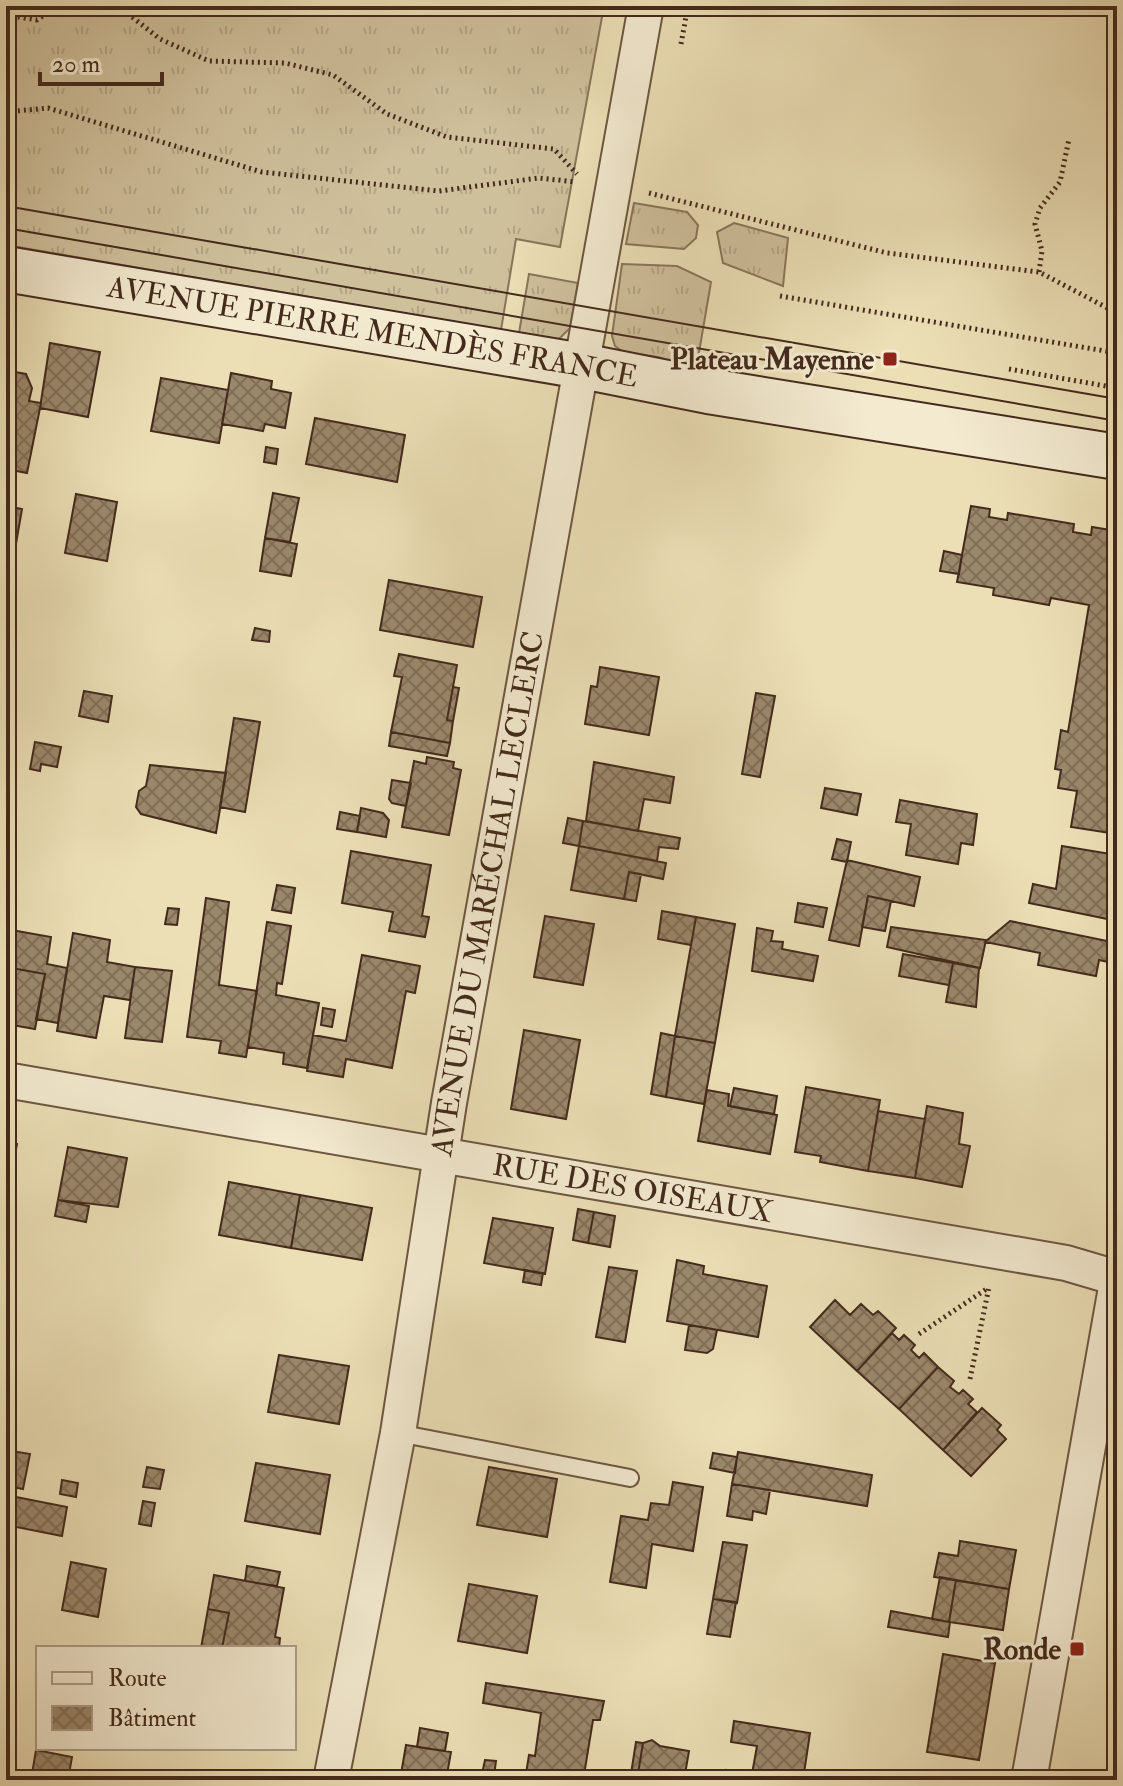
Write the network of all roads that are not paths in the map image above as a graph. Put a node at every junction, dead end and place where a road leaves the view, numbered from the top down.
1 (646, 6) edge
2 (6, 269) edge
3 (582, 366) junction
4 (1117, 457) edge
5 (6, 1080) edge
6 (441, 1158) junction
7 (1117, 1280) edge
8 (398, 1433) junction
9 (630, 1478) dead end
10 (331, 1780) edge
11 (1029, 1780) edge

1 - 3 street, AVENUE DU MARÉCHAL LECLERC
2 - 3 main road, AVENUE PIERRE MENDÈS FRANCE
3 - 4 main road, AVENUE PIERRE MENDÈS FRANCE
3 - 6 street, AVENUE DU MARÉCHAL LECLERC
5 - 6 street, RUE DES OISEAUX
6 - 7 street, RUE DES OISEAUX
6 - 8 street, AVENUE DU MARÉCHAL LECLERC
7 - 11 street
8 - 9 lane
8 - 10 street, AVENUE DU MARÉCHAL LECLERC

